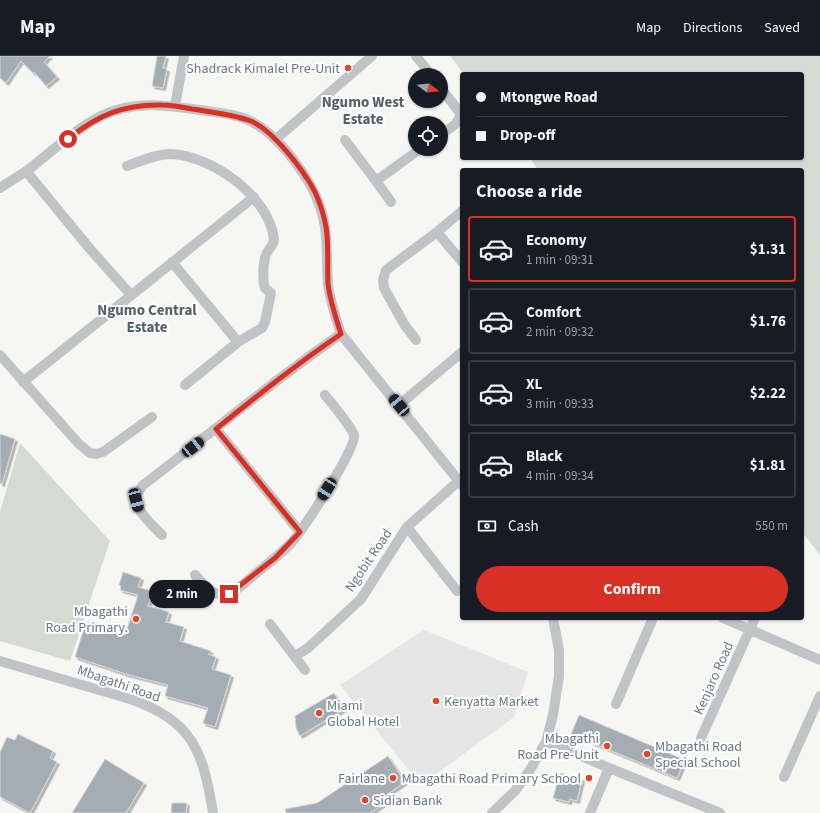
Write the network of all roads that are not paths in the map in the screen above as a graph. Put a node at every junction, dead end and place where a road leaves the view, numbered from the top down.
1 (184, 56) edge
2 (372, 56) edge
3 (416, 56) edge
4 (425, 68) edge
5 (448, 97) edge
6 (175, 106) junction
7 (448, 129) edge
8 (276, 139) junction
9 (345, 140) dead end
10 (410, 156) edge
11 (127, 166) dead end
12 (26, 171) junction
13 (376, 181) junction
14 (0, 188) edge
15 (254, 197) junction
16 (391, 202) dead end
17 (460, 213) edge
18 (437, 232) junction
19 (460, 260) edge
20 (172, 262) junction
21 (131, 296) junction
22 (341, 334) junction
23 (416, 340) dead end
24 (238, 342) junction
25 (0, 354) edge
26 (460, 354) edge
27 (23, 382) junction
28 (185, 385) dead end
29 (325, 395) dead end
30 (399, 405) junction
31 (152, 416) dead end
32 (216, 429) junction
33 (460, 481) edge
34 (460, 483) edge
35 (407, 527) junction
36 (300, 532) junction
37 (162, 536) dead end
38 (196, 575) dead end
39 (457, 591) dead end
40 (553, 620) edge
41 (652, 620) edge
42 (728, 620) edge
43 (754, 620) edge
44 (270, 624) dead end
45 (749, 629) junction
46 (295, 656) junction
47 (820, 660) edge
48 (0, 661) edge
49 (305, 670) dead end
50 (820, 696) edge
51 (616, 704) dead end
52 (701, 738) dead end
53 (546, 742) junction
54 (609, 768) junction
55 (784, 777) dead end
56 (213, 813) edge
57 (492, 813) edge
58 (590, 813) edge
59 (720, 813) edge

1 - 6 street
2 - 8 street
3 - 4 street
5 - 7 street
6 - 8 street
6 - 12 street
8 - 22 street
9 - 13 street
10 - 13 street
11 - 15 street
12 - 14 street
12 - 21 street
13 - 16 street
15 - 20 street
15 - 24 street
17 - 18 street
18 - 19 street
18 - 23 street
20 - 21 street
20 - 24 street
21 - 27 street
22 - 30 street
22 - 32 street
24 - 28 street
25 - 27 street
26 - 30 street
27 - 31 street
29 - 36 street
30 - 33 street
32 - 36 street
32 - 37 street
34 - 35 street, Ngobit Road
35 - 39 street
35 - 46 street, Ngobit Road
36 - 38 street
40 - 53 street
41 - 51 street
42 - 45 street
43 - 45 street, Kenjaro Road
44 - 46 street
45 - 47 street
45 - 52 street, Kenjaro Road
46 - 49 street
48 - 56 street, Mbagathi Road
50 - 55 street
53 - 54 street
53 - 57 street
54 - 58 street
54 - 59 street

